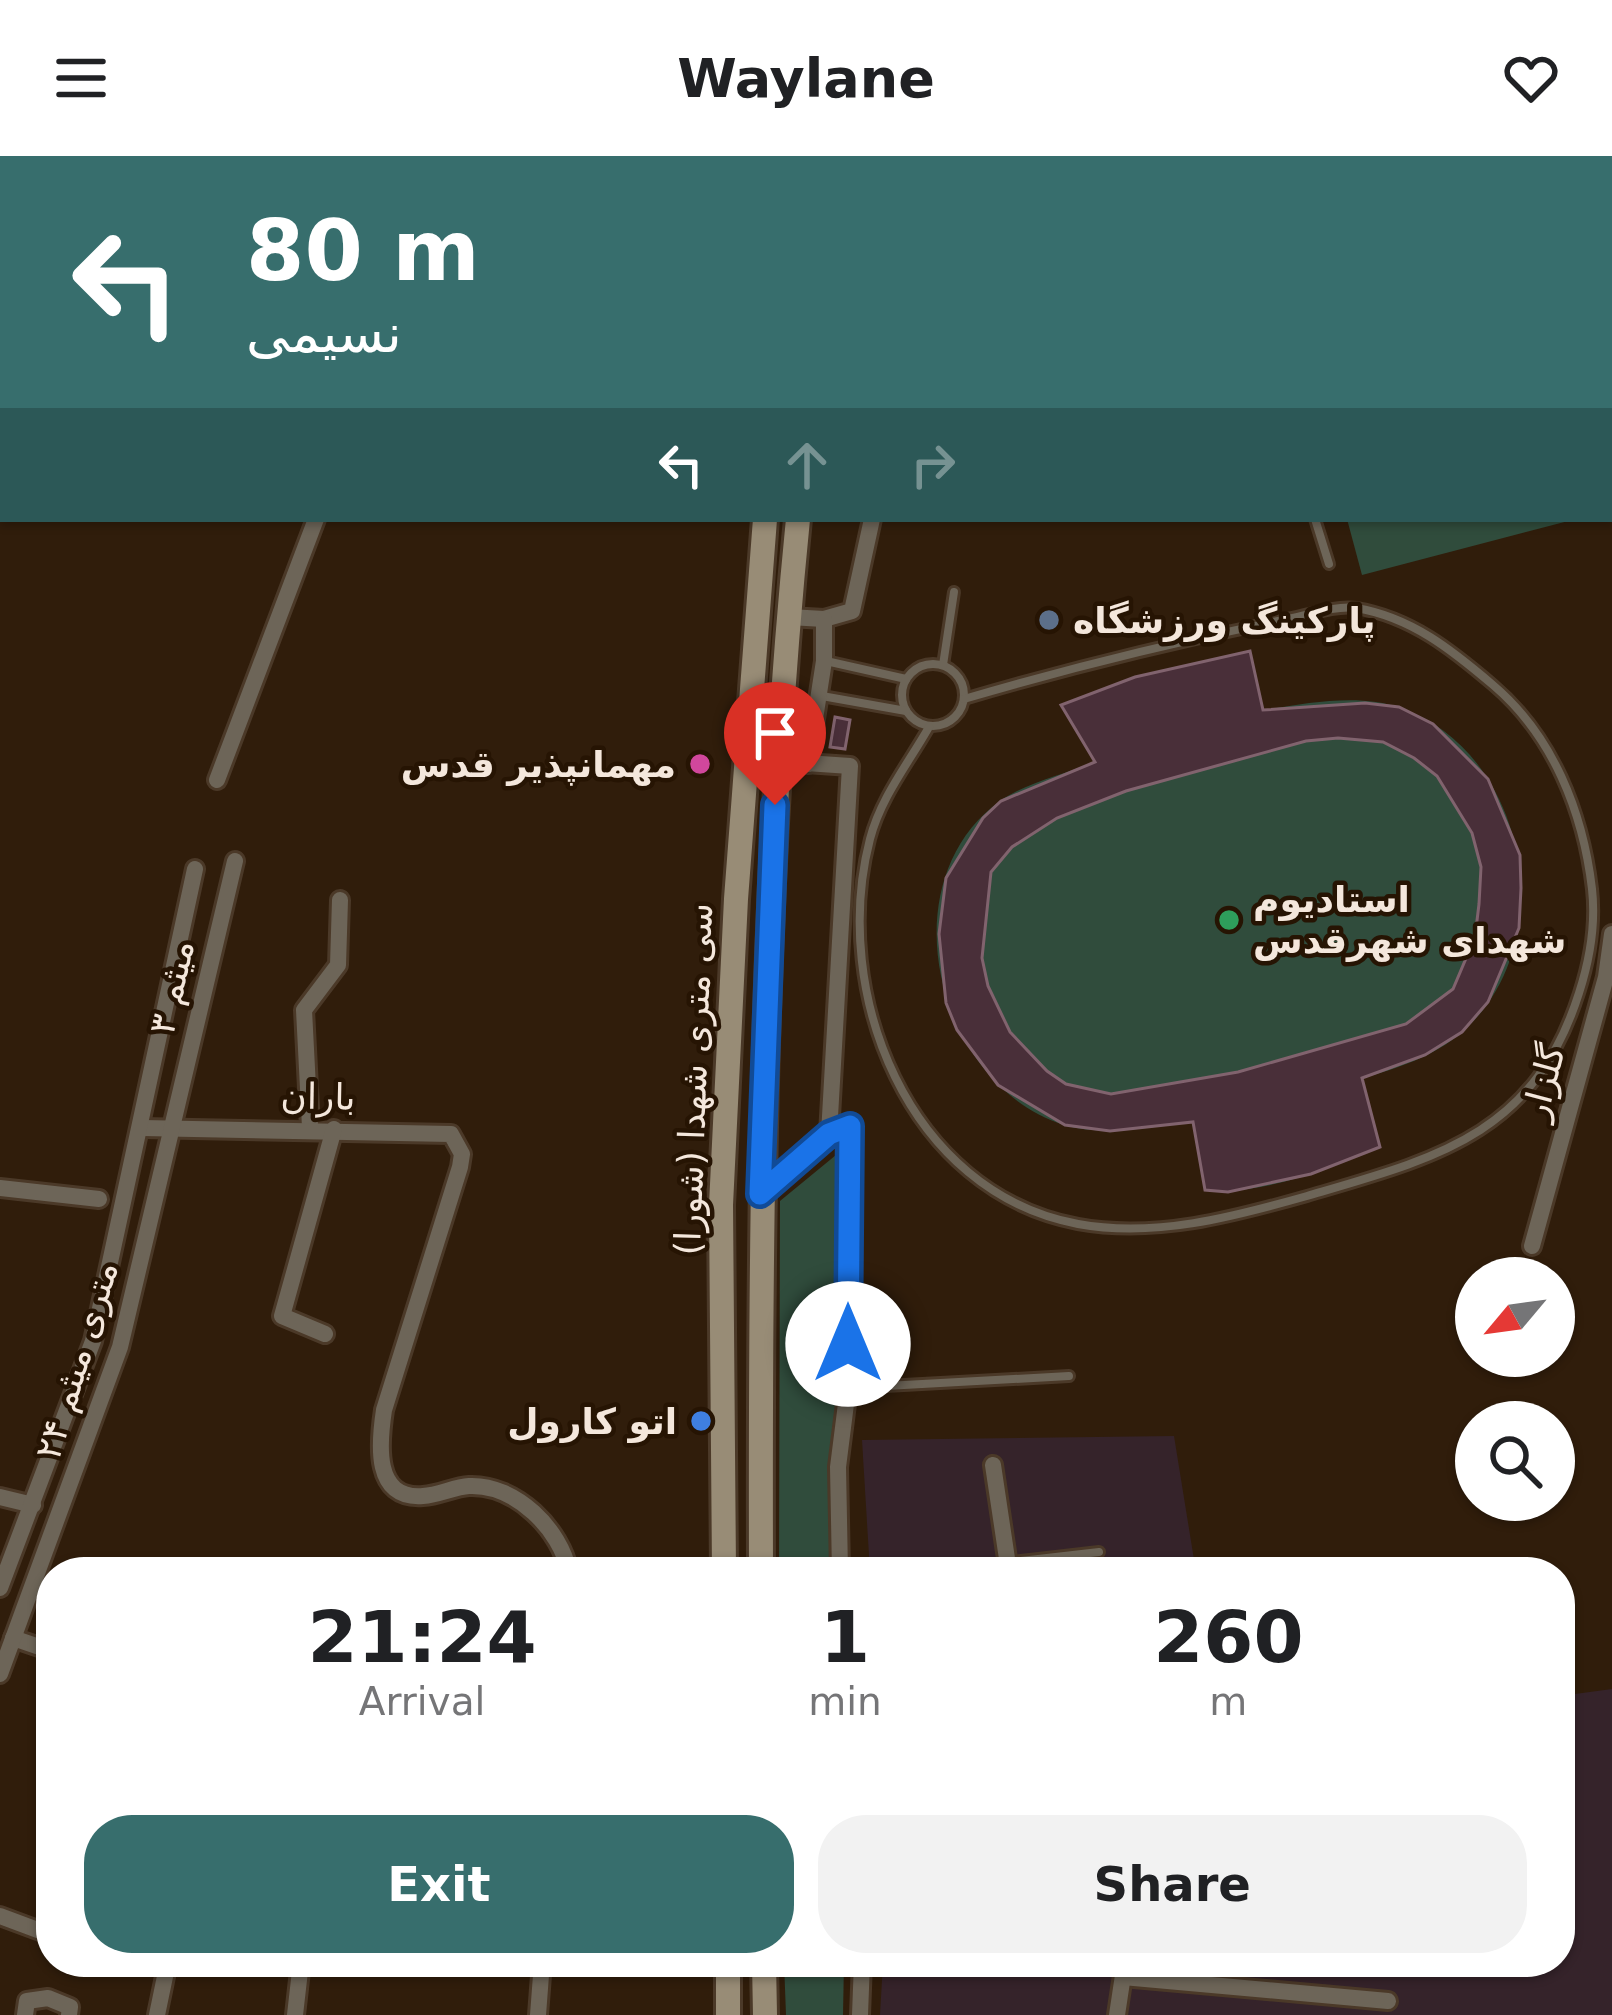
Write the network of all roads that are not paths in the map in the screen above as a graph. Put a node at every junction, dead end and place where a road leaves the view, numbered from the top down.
1 (315, 522) edge
2 (765, 522) edge
3 (798, 522) edge
4 (871, 522) edge
5 (1316, 522) edge
6 (1329, 564) dead end
7 (954, 592) dead end
8 (789, 617) junction
9 (824, 619) junction
10 (824, 661) junction
11 (943, 665) junction
12 (906, 679) junction
13 (820, 695) junction
14 (964, 699) junction
15 (906, 711) junction
16 (929, 727) junction
17 (777, 761) junction
18 (808, 764) junction
19 (217, 780) dead end
20 (235, 861) dead end
21 (195, 868) dead end
22 (340, 900) dead end
23 (1612, 934) edge
24 (1609, 978) edge
25 (310, 1127) junction
26 (142, 1128) junction
27 (172, 1128) junction
28 (334, 1129) junction
29 (829, 1134) junction
30 (0, 1188) edge
31 (760, 1194) junction
32 (99, 1199) dead end
33 (721, 1205) junction
34 (1532, 1246) dead end
35 (325, 1334) dead end
36 (93, 1341) junction
37 (120, 1347) junction
38 (1070, 1376) dead end
39 (848, 1388) junction
40 (993, 1465) dead end
41 (0, 1497) edge
42 (33, 1505) junction
43 (1099, 1552) dead end
44 (43, 1557) edge
45 (566, 1557) edge
46 (724, 1557) edge
47 (761, 1557) edge
48 (840, 1557) edge
49 (1007, 1557) edge
50 (1069, 1557) edge
51 (36, 1575) edge
52 (0, 1588) edge
53 (13, 1637) junction
54 (36, 1645) edge
55 (0, 1673) edge
56 (0, 1916) edge
57 (36, 1929) edge
58 (165, 1977) edge
59 (300, 1977) edge
60 (541, 1977) edge
61 (728, 1977) edge
62 (764, 1977) edge
63 (861, 1977) edge
64 (1123, 1977) edge
65 (1190, 1977) edge
66 (1388, 2001) dead end
67 (25, 2015) edge
68 (69, 2015) edge
69 (158, 2015) edge
70 (296, 2015) edge
71 (538, 2015) edge
72 (728, 2015) edge
73 (765, 2015) edge
74 (860, 2015) edge
75 (1118, 2015) edge

1 - 19 street
2 - 33 main road, سی متری شهدا (شورا)
3 - 8 main road, سی متری شهدا (شورا)
4 - 9 street
5 - 6 lane
7 - 11 lane
8 - 9 street
8 - 17 main road, سی متری شهدا (شورا)
9 - 10 street
10 - 12 lane
10 - 13 street
11 - 12 lane
11 - 14 lane
12 - 15 lane
13 - 15 lane
13 - 18 street
14 - 16 lane
14 - 16 lane
15 - 16 lane
17 - 18 street
17 - 31 main road, سی متری شهدا (شورا)
18 - 29 street
20 - 27 street, میثم ۳
21 - 26 street, میثم ۳
22 - 25 street
23 - 24 street, گلزار
24 - 34 street, گلزار
25 - 27 street, باران
25 - 28 street, باران
26 - 27 street, باران
26 - 36 street, ۲۴ متری میثم
27 - 37 street, ۲۴ متری میثم
28 - 35 street
28 - 45 street, باران
29 - 31 street
29 - 39 street
30 - 32 street
31 - 33 main road
31 - 47 main road, سی متری شهدا (شورا)
33 - 46 main road, سی متری شهدا (شورا)
36 - 37 street
36 - 42 street, ۲۴ متری میثم
37 - 44 street, ۲۴ متری میثم
38 - 39 lane
39 - 48 street
40 - 49 street
41 - 42 street
42 - 52 street, ۲۴ متری میثم
43 - 50 lane
51 - 53 street, ۲۴ متری میثم
53 - 54 street
53 - 55 street, ۲۴ متری میثم
56 - 57 street
58 - 69 street
59 - 70 street
60 - 71 street
61 - 72 main road
62 - 73 main road
63 - 74 street
64 - 75 street
65 - 66 street
67 - 68 street

